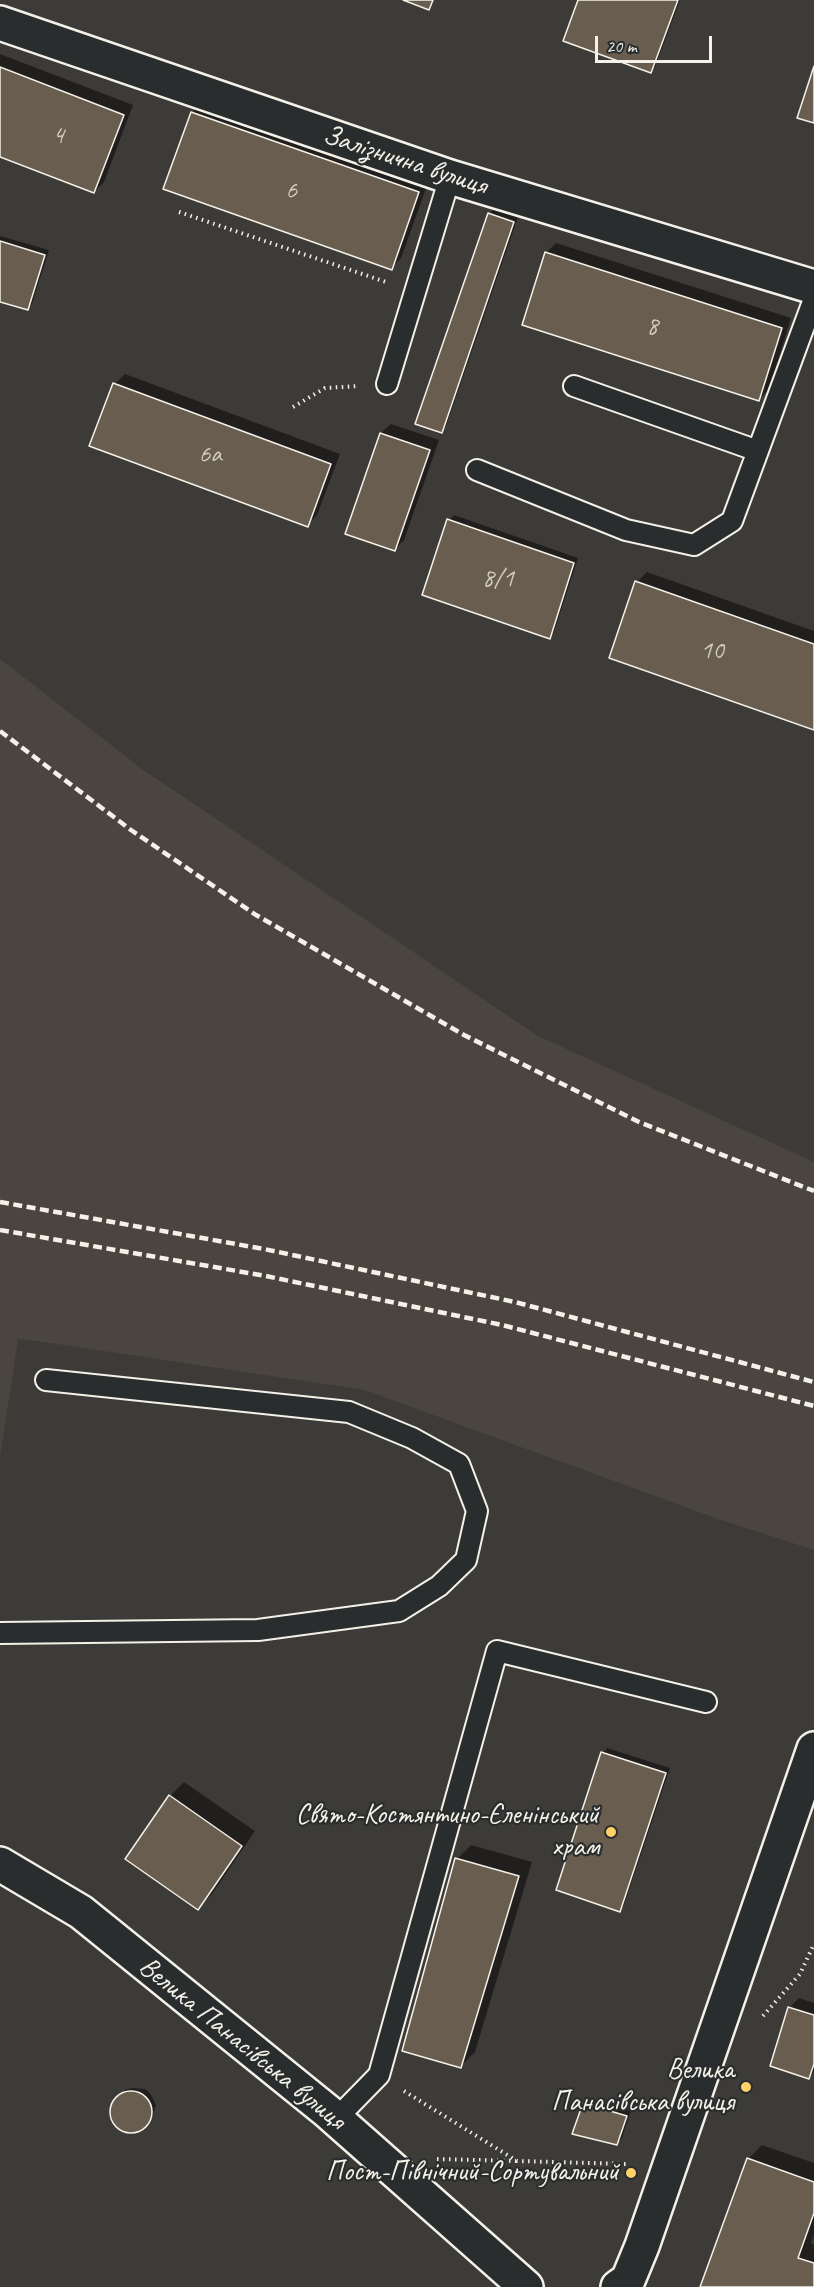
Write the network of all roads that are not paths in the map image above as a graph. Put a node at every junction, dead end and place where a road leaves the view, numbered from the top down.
1 (0, 23) edge
2 (450, 177) junction
3 (814, 287) edge
4 (814, 299) edge
5 (387, 384) road end
6 (574, 386) dead end
7 (758, 451) junction
8 (477, 470) dead end
9 (46, 1380) dead end
10 (0, 1633) edge
11 (706, 1702) dead end
12 (814, 1749) edge
13 (0, 1864) edge
14 (336, 2119) junction
15 (624, 2285) edge
16 (526, 2287) edge

1 - 2 street, Залізнична вулиця
2 - 3 street, Залізнична вулиця
2 - 5 lane
4 - 7 lane
6 - 7 lane
7 - 8 lane
9 - 10 lane
11 - 14 lane
12 - 15 street
13 - 14 street, Велика Панасівська вулиця
14 - 16 street, Велика Панасівська вулиця

